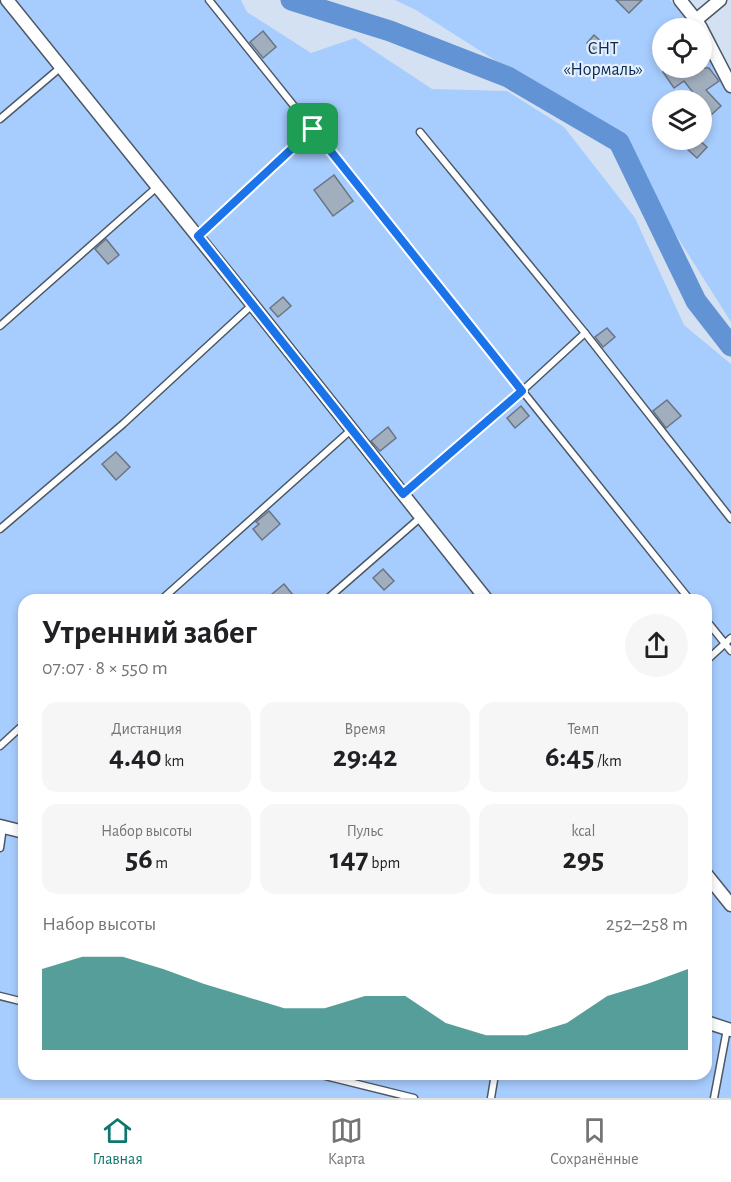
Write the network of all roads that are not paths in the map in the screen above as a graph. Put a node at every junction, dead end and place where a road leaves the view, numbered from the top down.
1 (7, 0) edge
2 (209, 0) edge
3 (680, 0) edge
4 (720, 0) edge
5 (694, 18) edge
6 (706, 18) edge
7 (712, 49) edge
8 (61, 67) junction
9 (731, 86) edge
10 (0, 119) edge
11 (313, 129) junction
12 (420, 132) dead end
13 (157, 186) junction
14 (198, 236) junction
15 (252, 304) junction
16 (0, 326) edge
17 (585, 333) junction
18 (522, 391) junction
19 (352, 429) junction
20 (403, 494) junction
21 (421, 517) junction
22 (731, 519) edge
23 (0, 529) edge
24 (168, 594) edge
25 (333, 594) edge
26 (483, 594) edge
27 (685, 594) edge
28 (712, 627) edge
29 (731, 638) edge
30 (725, 643) junction
31 (731, 651) edge
32 (712, 655) edge
33 (18, 730) edge
34 (0, 746) edge
35 (1, 826) edge
36 (18, 830) edge
37 (0, 848) edge
38 (712, 882) edge
39 (731, 905) edge
40 (0, 996) edge
41 (18, 1000) edge
42 (712, 1024) edge
43 (729, 1029) edge
44 (341, 1080) edge
45 (494, 1080) edge
46 (414, 1098) edge
47 (491, 1098) edge
48 (714, 1098) edge

1 - 8 street
2 - 11 lane
3 - 5 street
4 - 6 street
7 - 9 street
8 - 10 lane
8 - 13 street
11 - 14 lane
11 - 18 lane
12 - 17 lane
13 - 14 street
13 - 16 lane
14 - 15 street
15 - 19 street
15 - 23 lane
17 - 18 lane
17 - 22 lane
18 - 20 lane
18 - 27 lane
19 - 20 street
19 - 24 lane
20 - 21 street
21 - 25 lane
21 - 26 street
28 - 30 lane
29 - 30 lane
30 - 31 lane
30 - 32 lane
33 - 34 lane
35 - 36 street
35 - 37 lane
38 - 39 street
40 - 41 lane
42 - 43 street
43 - 48 lane
44 - 46 lane
45 - 47 lane

